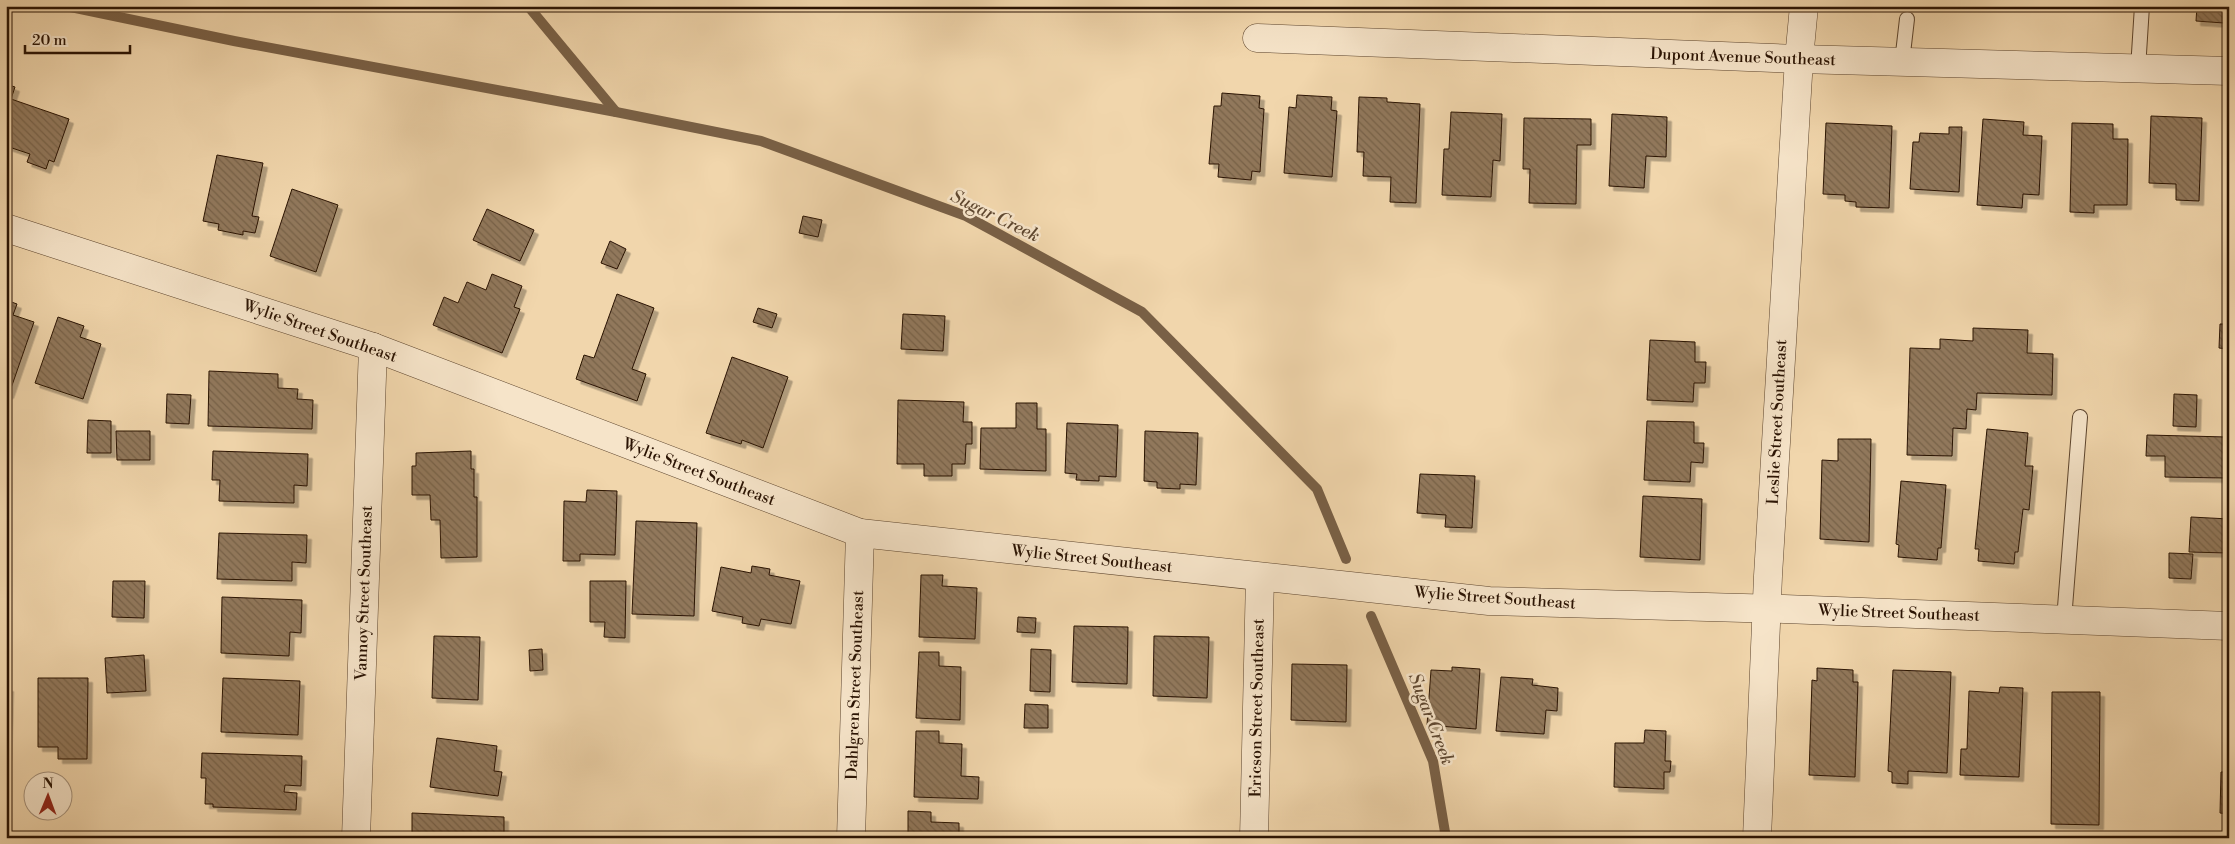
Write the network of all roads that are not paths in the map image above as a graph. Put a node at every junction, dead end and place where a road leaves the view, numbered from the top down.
1 (1804, 6) edge
2 (2142, 6) edge
3 (1907, 19) dead end
4 (1257, 38) dead end
5 (1799, 59) junction
6 (1902, 62) junction
7 (2138, 69) junction
8 (2229, 71) edge
9 (6, 228) edge
10 (373, 347) junction
11 (2080, 417) dead end
12 (860, 533) junction
13 (1260, 578) junction
14 (1766, 608) junction
15 (2064, 620) junction
16 (2229, 626) edge
17 (356, 838) edge
18 (851, 838) edge
19 (1254, 838) edge
20 (1757, 838) edge

1 - 5 street, Leslie Street Southeast
2 - 7 lane
3 - 6 lane
4 - 5 street, Dupont Avenue Southeast
5 - 6 street, Dupont Avenue Southeast
5 - 14 street, Leslie Street Southeast
6 - 7 street, Dupont Avenue Southeast
7 - 8 street, Dupont Avenue Southeast
9 - 10 street, Wylie Street Southeast
10 - 12 street, Wylie Street Southeast
10 - 17 street, Vannoy Street Southeast
11 - 15 lane
12 - 13 street, Wylie Street Southeast
12 - 18 street, Dahlgren Street Southeast
13 - 14 street, Wylie Street Southeast
13 - 19 street, Ericson Street Southeast
14 - 15 street, Wylie Street Southeast
14 - 20 street, Leslie Street Southeast
15 - 16 street, Wylie Street Southeast

